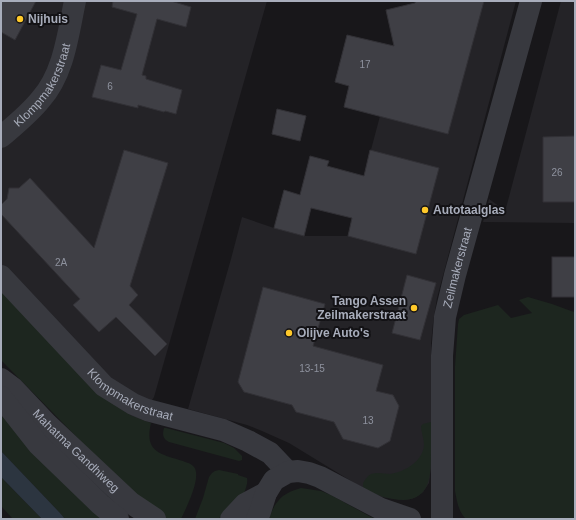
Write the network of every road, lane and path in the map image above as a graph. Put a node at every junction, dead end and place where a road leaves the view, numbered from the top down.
1 (75, 1) edge
2 (531, 1) edge
3 (1, 137) edge
4 (1, 276) edge
5 (1, 379) edge
6 (1, 397) edge
7 (288, 472) junction
8 (266, 493) junction
9 (118, 519) edge
10 (154, 519) edge
11 (231, 519) edge
12 (257, 519) edge
13 (410, 519) edge
14 (442, 519) edge

1 - 3 street, Klompmakerstraat
2 - 14 street, Zeilmakerstraat
4 - 7 street, Klompmakerstraat
5 - 10 street, Mahatma Gandhiweg
6 - 9 street, Mahatma Gandhiweg
7 - 8 street
7 - 13 street
8 - 11 street
8 - 12 street

